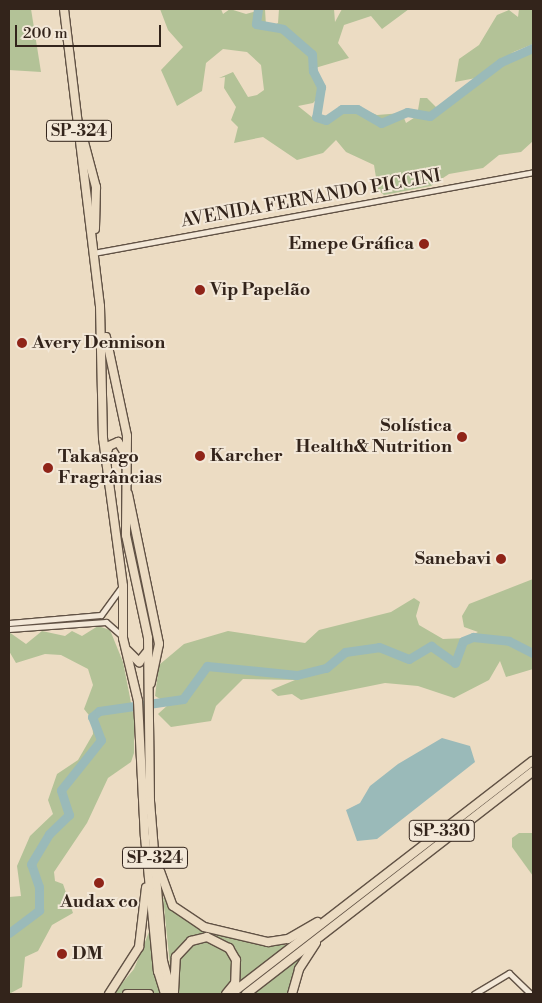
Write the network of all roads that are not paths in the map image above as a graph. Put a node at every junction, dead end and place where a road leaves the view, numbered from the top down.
1 (64, 9) edge
2 (533, 172) edge
3 (93, 253) junction
4 (100, 306) junction
5 (106, 457) junction
6 (128, 464) junction
7 (126, 483) junction
8 (122, 586) junction
9 (9, 623) edge
10 (9, 629) edge
11 (123, 638) junction
12 (149, 649) junction
13 (149, 690) junction
14 (533, 761) edge
15 (533, 771) edge
16 (149, 839) junction
17 (351, 901) junction
18 (352, 910) junction
19 (109, 994) edge
20 (127, 994) edge
21 (149, 994) edge
22 (165, 994) edge
23 (173, 994) edge
24 (226, 994) edge
25 (231, 994) edge
26 (246, 994) edge
27 (292, 994) edge
28 (474, 994) edge
29 (531, 994) edge

1 - 3 highway, SP-324
2 - 3 street, AVENIDA FERNANDO PICCINI
3 - 4 highway, SP-324
4 - 5 highway, SP-324
4 - 6 highway, SP-324
5 - 6 highway
5 - 8 highway, SP-324
6 - 7 highway, SP-324
7 - 12 highway, SP-324
7 - 13 highway
8 - 9 street
8 - 11 highway, SP-324
10 - 11 street
11 - 12 highway
11 - 16 highway, SP-324
12 - 13 highway, SP-324
13 - 16 highway, SP-324
14 - 17 highway, SP-330
15 - 18 highway, SP-330
16 - 17 highway
16 - 19 highway
16 - 22 highway, SP-324
16 - 23 highway, SP-324
17 - 25 highway, SP-330
18 - 26 highway, SP-330
18 - 27 highway
20 - 21 highway
23 - 24 highway
28 - 29 street

